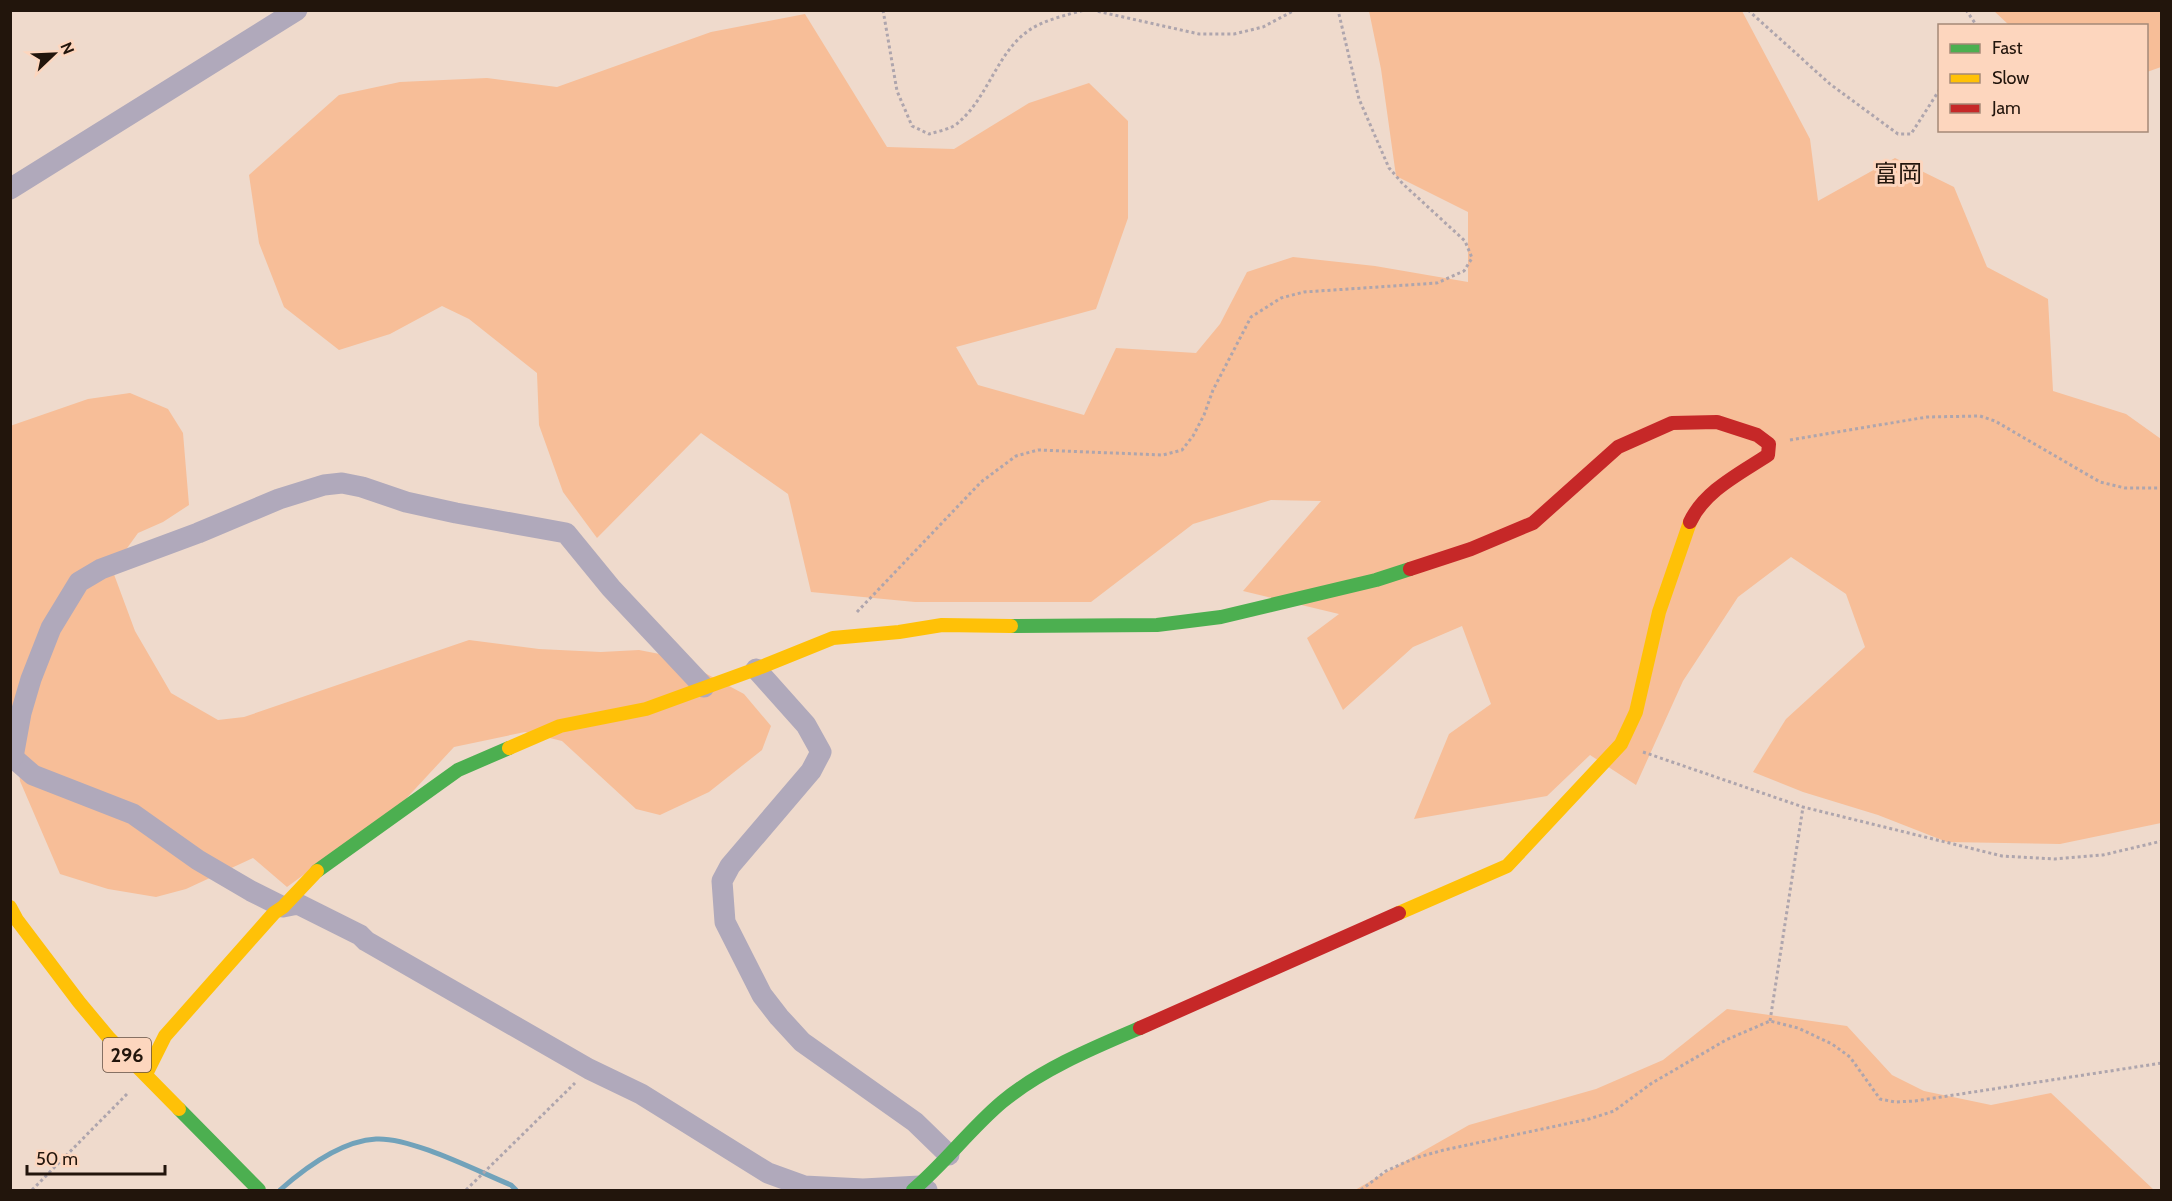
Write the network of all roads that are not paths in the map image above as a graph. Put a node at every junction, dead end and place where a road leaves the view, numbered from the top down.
1 (297, 10) edge
2 (10, 189) edge
3 (756, 669) junction
4 (704, 687) junction
5 (12, 756) edge
6 (10, 907) edge
7 (283, 907) junction
8 (146, 1074) junction
9 (949, 1155) junction
10 (920, 1189) edge
11 (259, 1191) edge

1 - 2 street
3 - 4 main road
3 - 9 street
3 - 9 main road
4 - 5 street
4 - 7 main road
5 - 7 street
6 - 8 main road, 296
7 - 8 main road
7 - 10 street
8 - 11 main road, 296
9 - 10 main road

